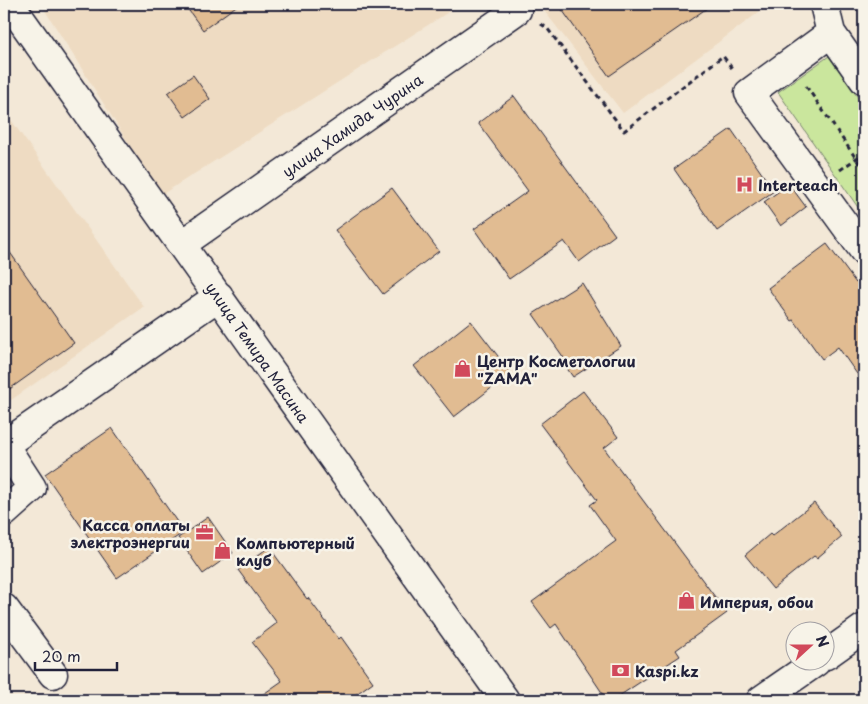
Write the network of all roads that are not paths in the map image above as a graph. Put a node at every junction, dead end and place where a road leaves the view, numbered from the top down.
1 (10, 4) edge
2 (824, 4) edge
3 (517, 7) edge
4 (831, 33) junction
5 (864, 80) edge
6 (182, 244) junction
7 (864, 251) edge
8 (219, 296) junction
9 (4, 445) edge
10 (4, 513) edge
11 (4, 608) edge
12 (864, 628) edge
13 (836, 648) edge
14 (802, 672) edge
15 (53, 674) dead end
16 (505, 700) edge
17 (761, 700) edge

1 - 6 street, улица Темира Масина
2 - 4 street
3 - 6 street, улица Хамида Чурина
4 - 5 street
4 - 7 street
6 - 8 street, улица Темира Масина
8 - 9 street
8 - 16 street, улица Темира Масина
9 - 10 street
11 - 15 street
12 - 13 street
14 - 17 street

